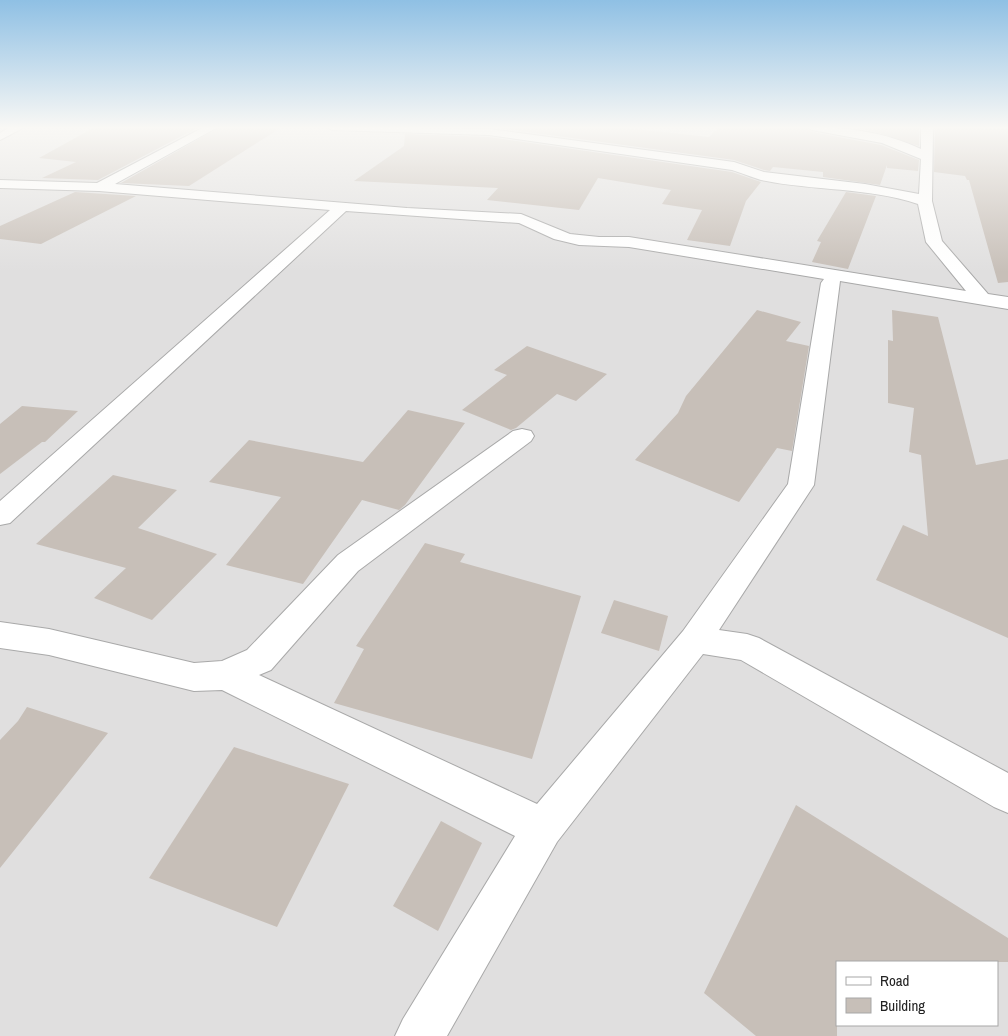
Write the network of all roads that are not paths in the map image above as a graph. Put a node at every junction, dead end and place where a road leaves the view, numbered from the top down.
1 (121, 175) edge
2 (760, 175) edge
3 (926, 175) edge
4 (99, 187) junction
5 (4, 190) edge
6 (925, 201) junction
7 (342, 207) junction
8 (836, 275) junction
9 (982, 299) junction
10 (1008, 303) edge
11 (522, 436) dead end
12 (0, 516) edge
13 (0, 635) edge
14 (696, 640) junction
15 (225, 675) junction
16 (1008, 794) edge
17 (543, 828) junction
18 (420, 1036) edge

1 - 4 street
2 - 6 street
3 - 6 street
4 - 5 street
4 - 7 street
6 - 9 street
7 - 8 street
7 - 12 street
8 - 9 street
8 - 14 street
9 - 10 street
11 - 15 street
13 - 15 street
14 - 16 street
14 - 17 street
15 - 17 street
17 - 18 street

